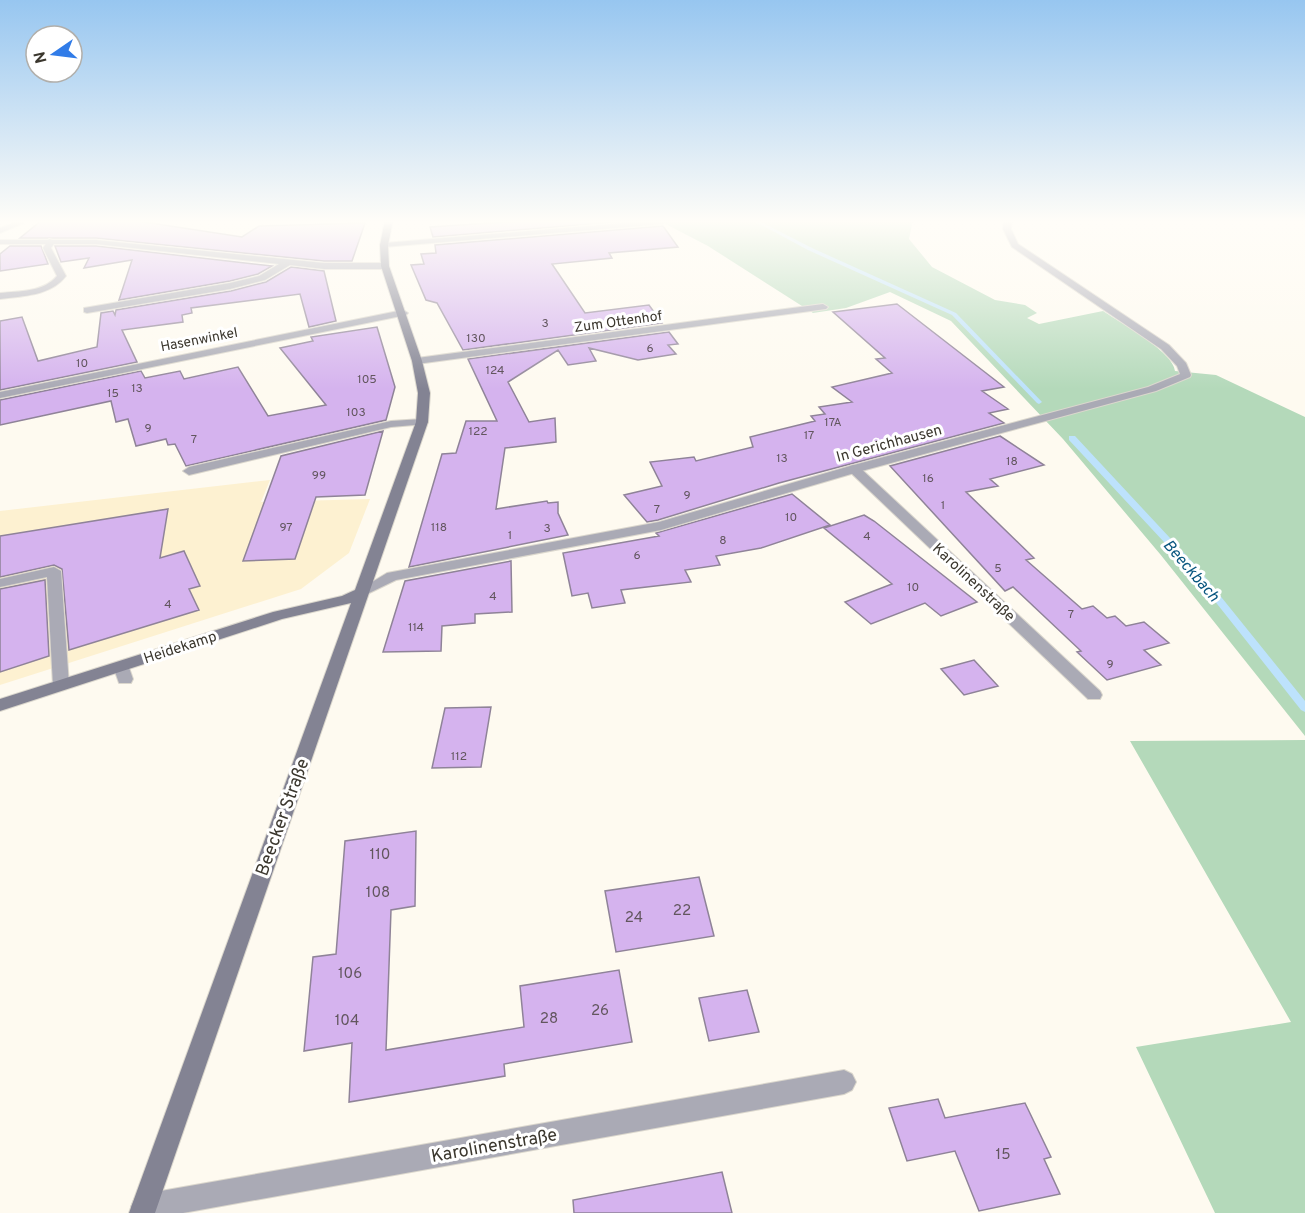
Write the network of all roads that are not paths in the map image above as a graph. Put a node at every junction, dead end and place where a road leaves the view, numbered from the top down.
1 (62, 277) edge
2 (266, 277) edge
3 (389, 277) edge
4 (1061, 277) edge
5 (0, 296) edge
6 (823, 307) dead end
7 (87, 310) dead end
8 (403, 313) junction
9 (417, 361) junction
10 (0, 395) edge
11 (422, 422) junction
12 (854, 469) junction
13 (189, 471) dead end
14 (0, 584) edge
15 (361, 593) junction
16 (61, 685) junction
17 (1094, 695) dead end
18 (0, 705) edge
19 (844, 1082) dead end
20 (143, 1210) edge

1 - 5 street
2 - 7 street
3 - 8 street, Beecker Straße
4 - 12 street, In Gerichhausen
6 - 9 street, Zum Ottenhof
8 - 9 street, Beecker Straße
8 - 10 street, Hasenwinkel
9 - 11 street, Beecker Straße
11 - 13 street
11 - 15 street, Beecker Straße
12 - 15 street, In Gerichhausen
12 - 17 street, Karolinenstraße
14 - 16 street
15 - 16 street, Heidekamp
15 - 20 street, Beecker Straße
16 - 18 street, Heidekamp
19 - 20 street, Karolinenstraße

